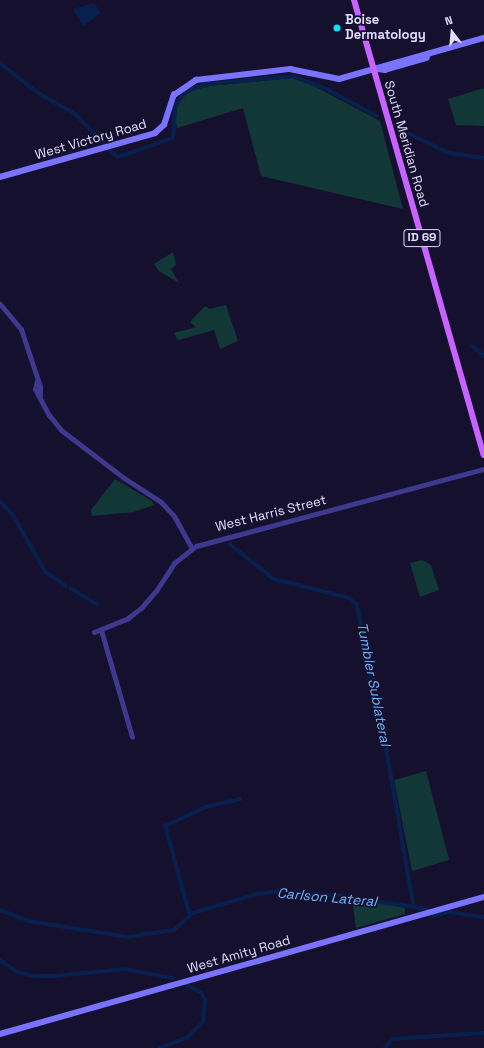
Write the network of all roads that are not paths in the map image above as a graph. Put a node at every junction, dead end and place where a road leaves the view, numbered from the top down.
1 (354, 0) edge
2 (484, 38) edge
3 (376, 70) junction
4 (0, 177) edge
5 (0, 304) edge
6 (484, 455) edge
7 (484, 469) edge
8 (192, 548) junction
9 (101, 630) junction
10 (94, 632) dead end
11 (132, 737) dead end
12 (484, 897) edge
13 (0, 1034) edge

1 - 3 main road, South Meridian Road / ID 69
2 - 3 main road, West Victory Road
3 - 4 main road, West Victory Road
3 - 6 main road, South Meridian Road / ID 69
5 - 8 street
7 - 8 street, West Harris Street
8 - 9 street, West Harris Street
9 - 10 street, West Harris Street
9 - 11 street
12 - 13 main road, West Amity Road

